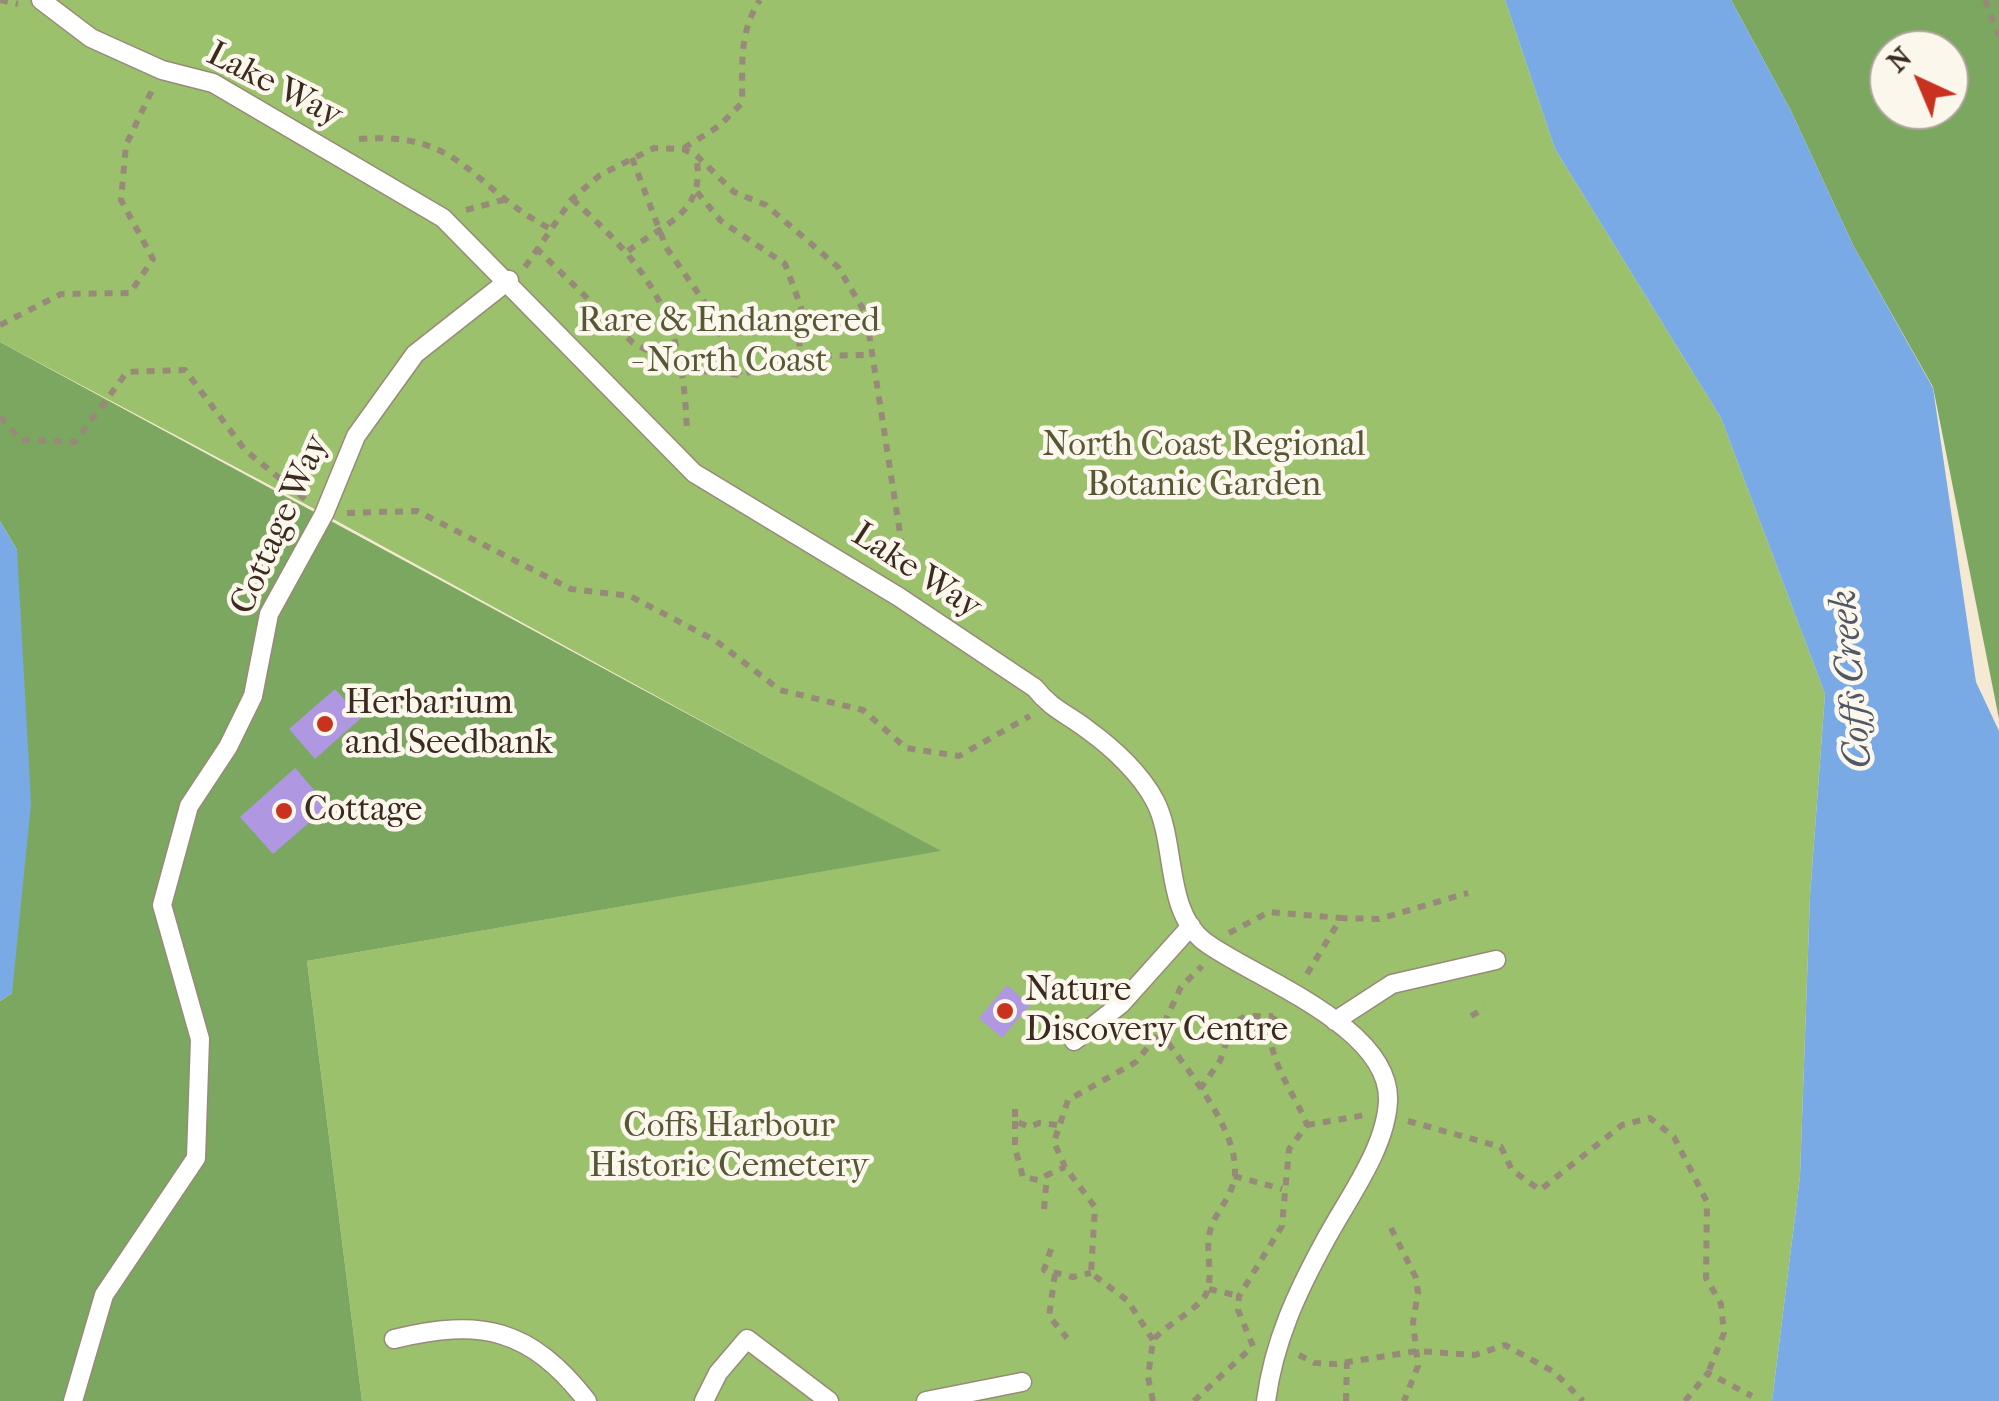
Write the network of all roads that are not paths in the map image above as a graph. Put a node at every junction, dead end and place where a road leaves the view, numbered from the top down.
1 (41, 0) edge
2 (509, 280) junction
3 (1191, 926) junction
4 (1496, 960) dead end
5 (1335, 1020) junction
6 (1074, 1041) dead end
7 (394, 1339) dead end
8 (1022, 1382) dead end
9 (73, 1401) edge
10 (588, 1401) edge
11 (704, 1401) edge
12 (829, 1401) edge
13 (926, 1401) edge
14 (1266, 1401) edge

1 - 2 lane, Lake Way
2 - 3 lane, Lake Way
2 - 9 lane, Cottage Way
3 - 5 lane
3 - 6 lane
4 - 5 lane
5 - 14 lane
7 - 10 lane
8 - 13 lane
11 - 12 lane

